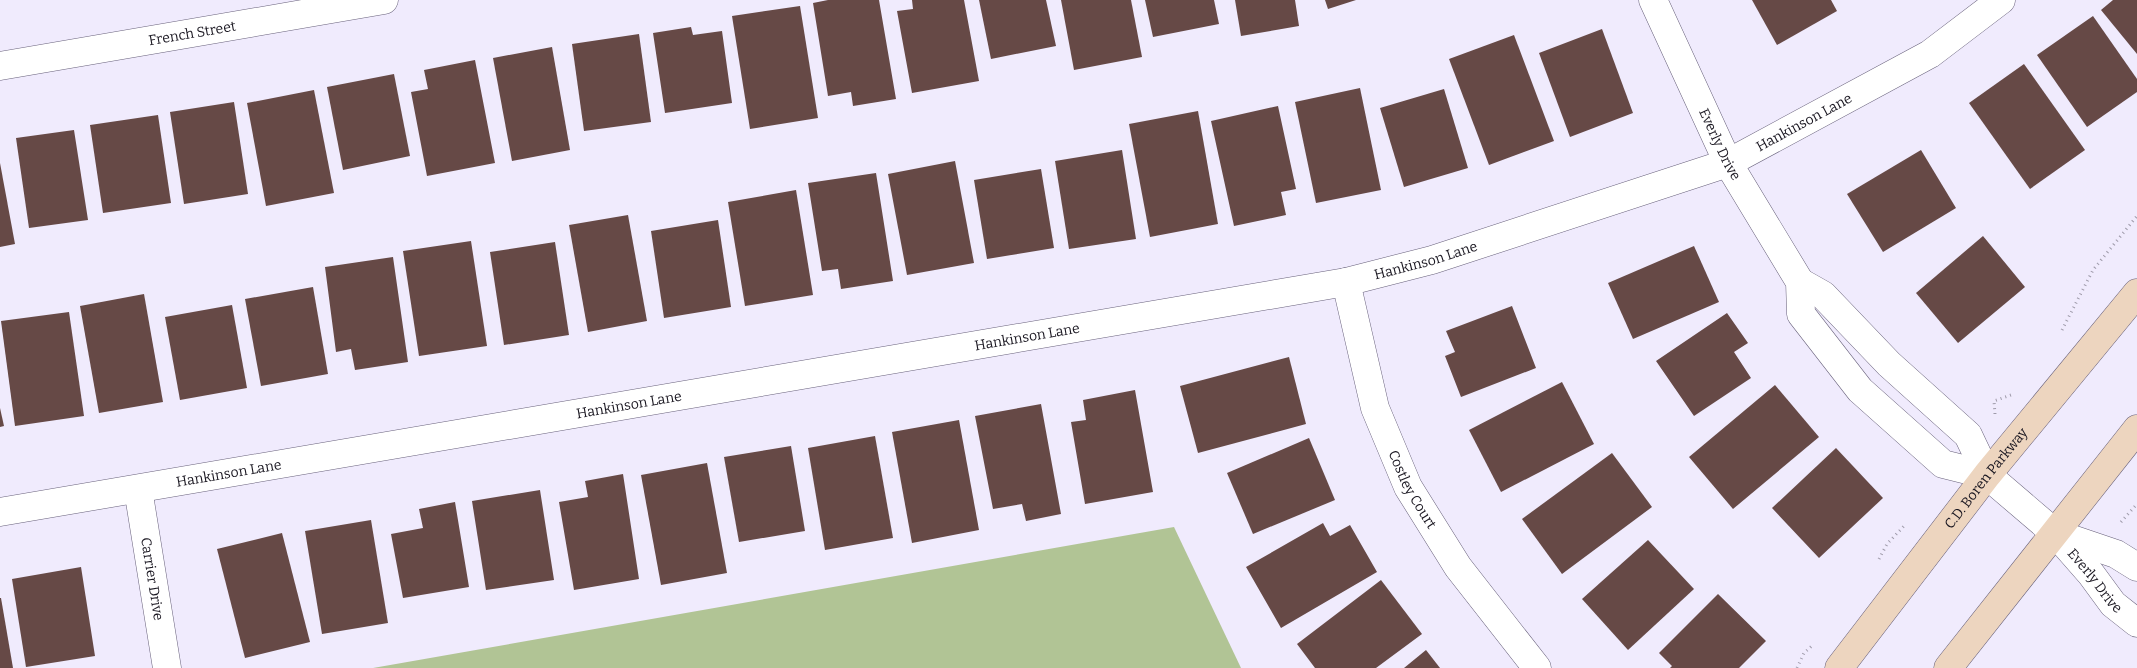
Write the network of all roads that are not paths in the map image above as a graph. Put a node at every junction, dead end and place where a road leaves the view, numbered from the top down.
1 (384, 0) edge
2 (1653, 0) edge
3 (2001, 0) edge
4 (0, 66) edge
5 (1728, 163) junction
6 (1346, 282) junction
7 (1800, 282) junction
8 (2137, 293) edge
9 (2137, 430) edge
10 (1987, 476) junction
11 (138, 489) junction
12 (0, 512) edge
13 (2056, 534) junction
14 (2137, 567) edge
15 (2137, 623) edge
16 (167, 668) edge
17 (1537, 668) edge
18 (1839, 668) edge
19 (1948, 668) edge

1 - 4 street, French Street
2 - 5 street, Everly Drive
3 - 5 street, Hankinson Lane
5 - 6 street, Hankinson Lane
5 - 7 street, Everly Drive
6 - 11 street, Hankinson Lane
6 - 17 street, Costley Court
7 - 10 street, Everly Drive
7 - 10 street, Everly Drive
8 - 10 street, C.D. Boren Parkway
9 - 13 street
10 - 13 street, Everly Drive
10 - 18 street, C.D. Boren Parkway
11 - 12 street, Hankinson Lane
11 - 16 street, Carrier Drive
13 - 14 street, Everly Drive
13 - 15 street, Everly Drive
13 - 19 street

